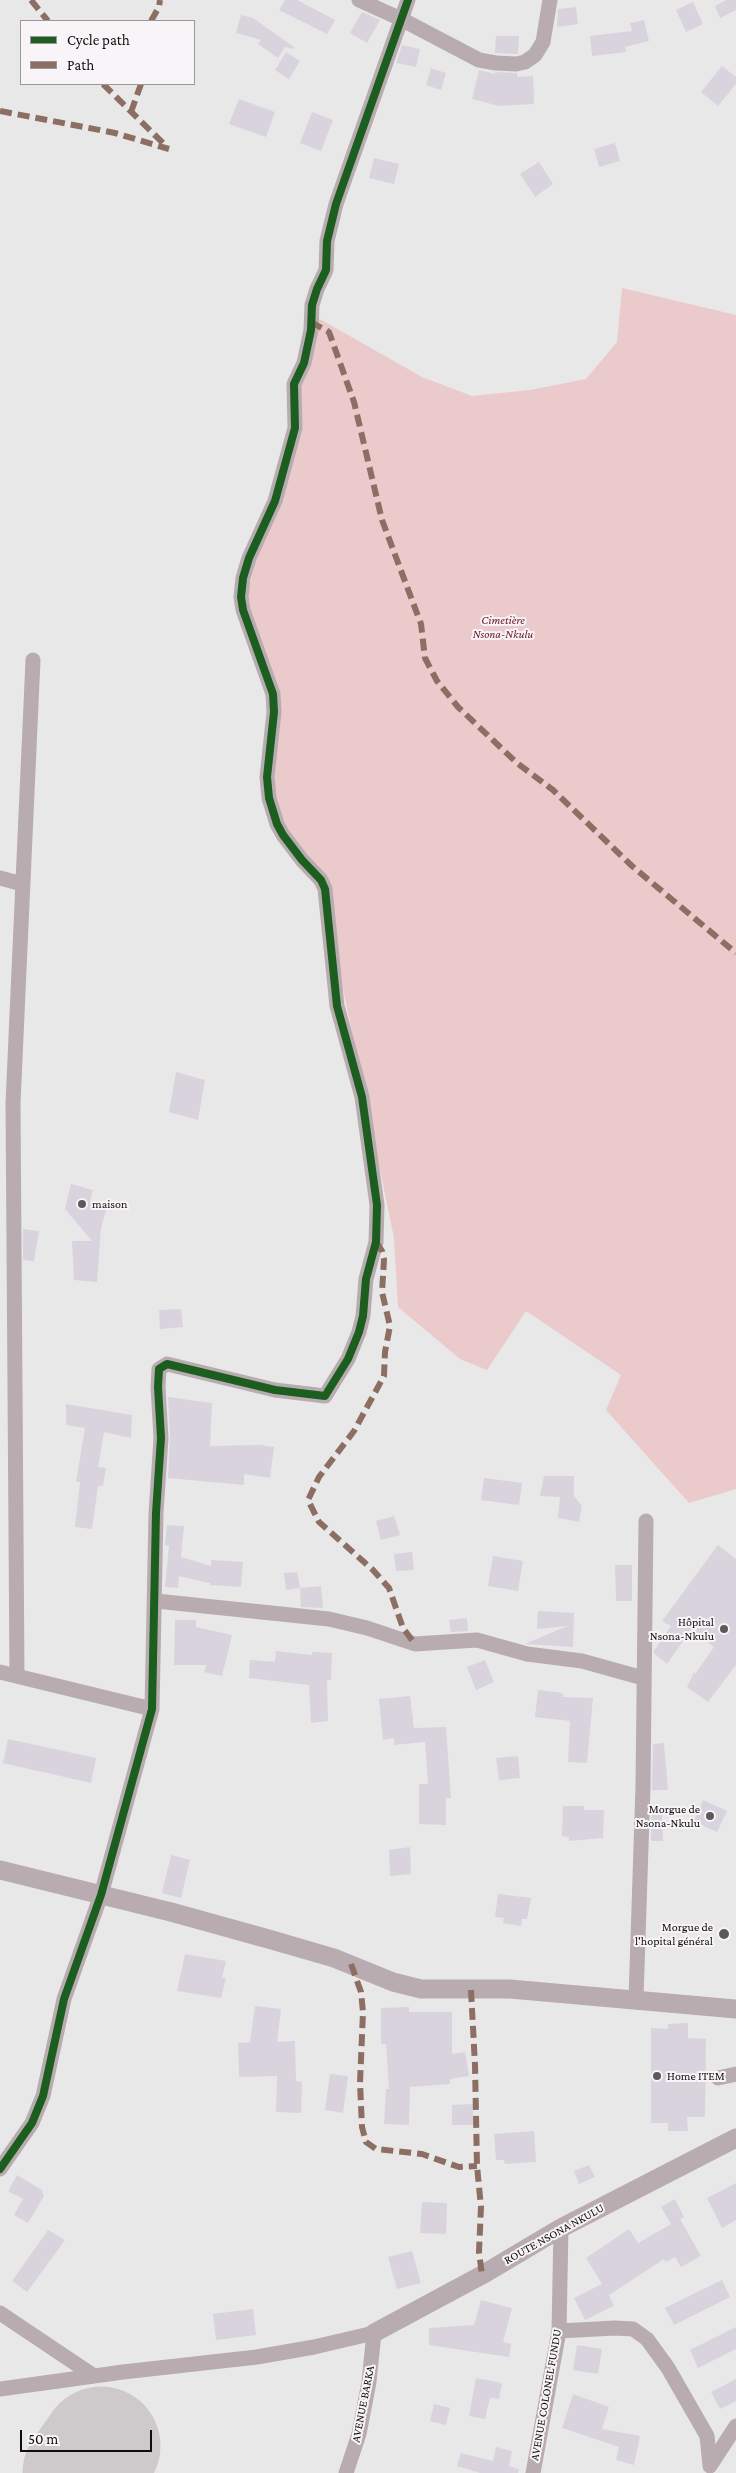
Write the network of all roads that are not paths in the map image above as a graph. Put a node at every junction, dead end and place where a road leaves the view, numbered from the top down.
1 (359, 0) edge
2 (408, 0) edge
3 (550, 0) edge
4 (401, 19) junction
5 (33, 660) dead end
6 (0, 878) edge
7 (22, 884) junction
8 (7, 1102) edge
9 (7, 1391) edge
10 (646, 1521) dead end
11 (156, 1601) junction
12 (0, 1672) edge
13 (18, 1676) junction
14 (644, 1678) junction
15 (152, 1710) junction
16 (0, 1870) edge
17 (101, 1894) junction
18 (636, 1999) junction
19 (736, 2010) edge
20 (736, 2074) edge
21 (718, 2078) dead end
22 (736, 2138) edge
23 (0, 2169) edge
24 (561, 2228) junction
25 (0, 2314) edge
26 (559, 2331) junction
27 (374, 2333) junction
28 (94, 2376) junction
29 (0, 2389) edge
30 (735, 2427) edge
31 (707, 2436) junction
32 (709, 2469) edge
33 (346, 2473) edge
34 (532, 2473) edge

1 - 4 street
2 - 4 street
3 - 4 street
4 - 11 street
5 - 7 street
6 - 7 street
7 - 8 street
8 - 9 street
9 - 13 street
10 - 14 street
11 - 14 street
11 - 15 street
12 - 13 street
13 - 15 street
14 - 18 street
15 - 17 street
16 - 17 street
17 - 18 street
17 - 23 street
18 - 19 street
20 - 21 street
22 - 24 street, ROUTE NSONA NKULU
24 - 26 street, AVENUE COLONEL FUNDU
24 - 27 street, ROUTE NSONA NKULU
25 - 28 street
26 - 31 street
26 - 34 street, AVENUE COLONEL FUNDU
27 - 28 street
27 - 33 street, AVENUE BARKA
28 - 29 street
30 - 31 street
30 - 32 street
31 - 32 street

